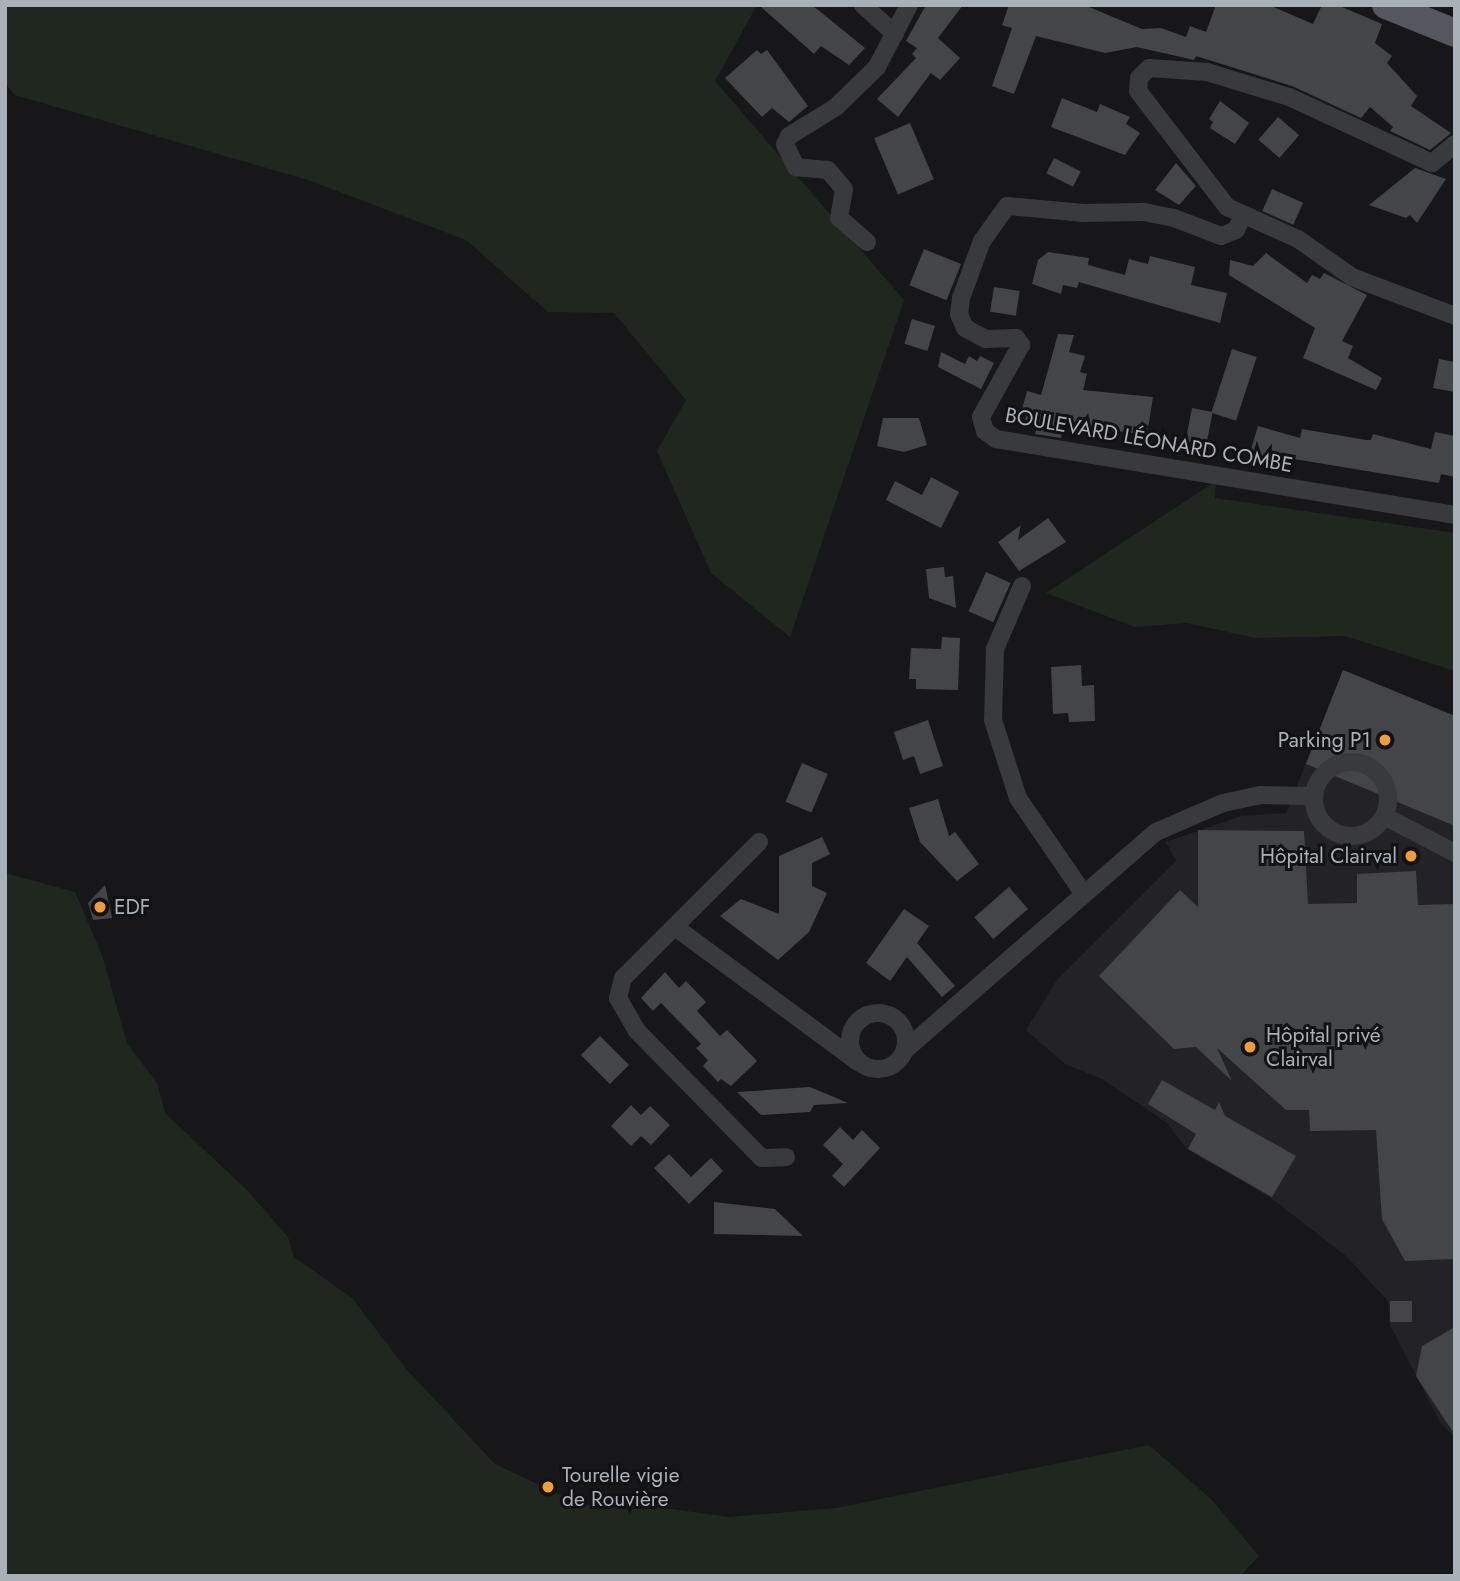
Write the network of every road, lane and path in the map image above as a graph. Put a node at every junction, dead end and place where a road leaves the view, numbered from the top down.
1 (863, 5) edge
2 (909, 5) edge
3 (1386, 5) edge
4 (1455, 33) edge
5 (895, 34) junction
6 (1455, 144) edge
7 (1243, 216) junction
8 (867, 242) dead end
9 (1455, 316) edge
10 (1455, 515) edge
11 (1022, 586) dead end
12 (1314, 796) junction
13 (1384, 816) junction
14 (759, 842) dead end
15 (1455, 853) edge
16 (1083, 893) junction
17 (675, 927) junction
18 (905, 1050) junction
19 (858, 1062) junction
20 (786, 1157) dead end

1 - 5 street
2 - 5 street
3 - 4 main road
5 - 8 street
6 - 7 street
7 - 9 street
7 - 10 street, BOULEVARD LÉONARD COMBE
11 - 16 street
12 - 13 street
12 - 13 street
12 - 16 street
13 - 15 street
14 - 17 street
16 - 18 street
17 - 19 street
17 - 20 street
18 - 19 street
18 - 19 street

